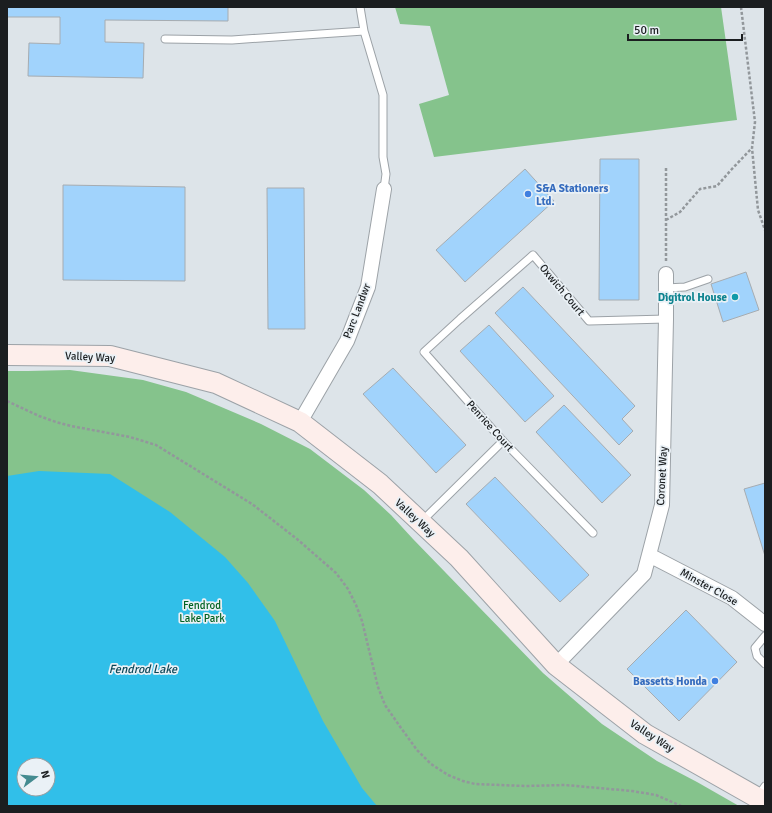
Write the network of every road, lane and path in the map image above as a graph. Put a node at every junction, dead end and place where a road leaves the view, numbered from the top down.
1 (360, 7) edge
2 (741, 7) edge
3 (364, 31) junction
4 (166, 39) dead end
5 (752, 148) junction
6 (666, 168) dead end
7 (384, 189) joint
8 (666, 220) junction
9 (765, 230) edge
10 (666, 274) joint
11 (708, 279) dead end
12 (666, 288) junction
13 (460, 319) joint
14 (666, 319) junction
15 (7, 355) edge
16 (7, 401) edge
17 (300, 422) junction
18 (502, 441) junction
19 (421, 523) junction
20 (593, 533) dead end
21 (649, 555) junction
22 (765, 624) edge
23 (765, 636) edge
24 (765, 664) edge
25 (556, 665) junction
26 (762, 795) edge
27 (681, 806) edge

1 - 3 lane
2 - 5 path
3 - 4 lane
3 - 7 lane
5 - 8 path
5 - 9 path
6 - 8 path
7 - 17 street, Parc Landwr
8 - 10 path
10 - 12 street, Coronet Way
11 - 12 lane
12 - 14 street, Coronet Way
13 - 14 lane, Oxwich Court
13 - 18 lane, Penrice Court
14 - 21 street, Coronet Way
15 - 17 street, Valley Way
16 - 27 path
17 - 19 street, Valley Way
18 - 19 lane
18 - 20 lane, Penrice Court
19 - 25 street, Valley Way
21 - 22 street, Minster Close
21 - 25 street, Coronet Way
23 - 24 lane
25 - 26 street, Valley Way

